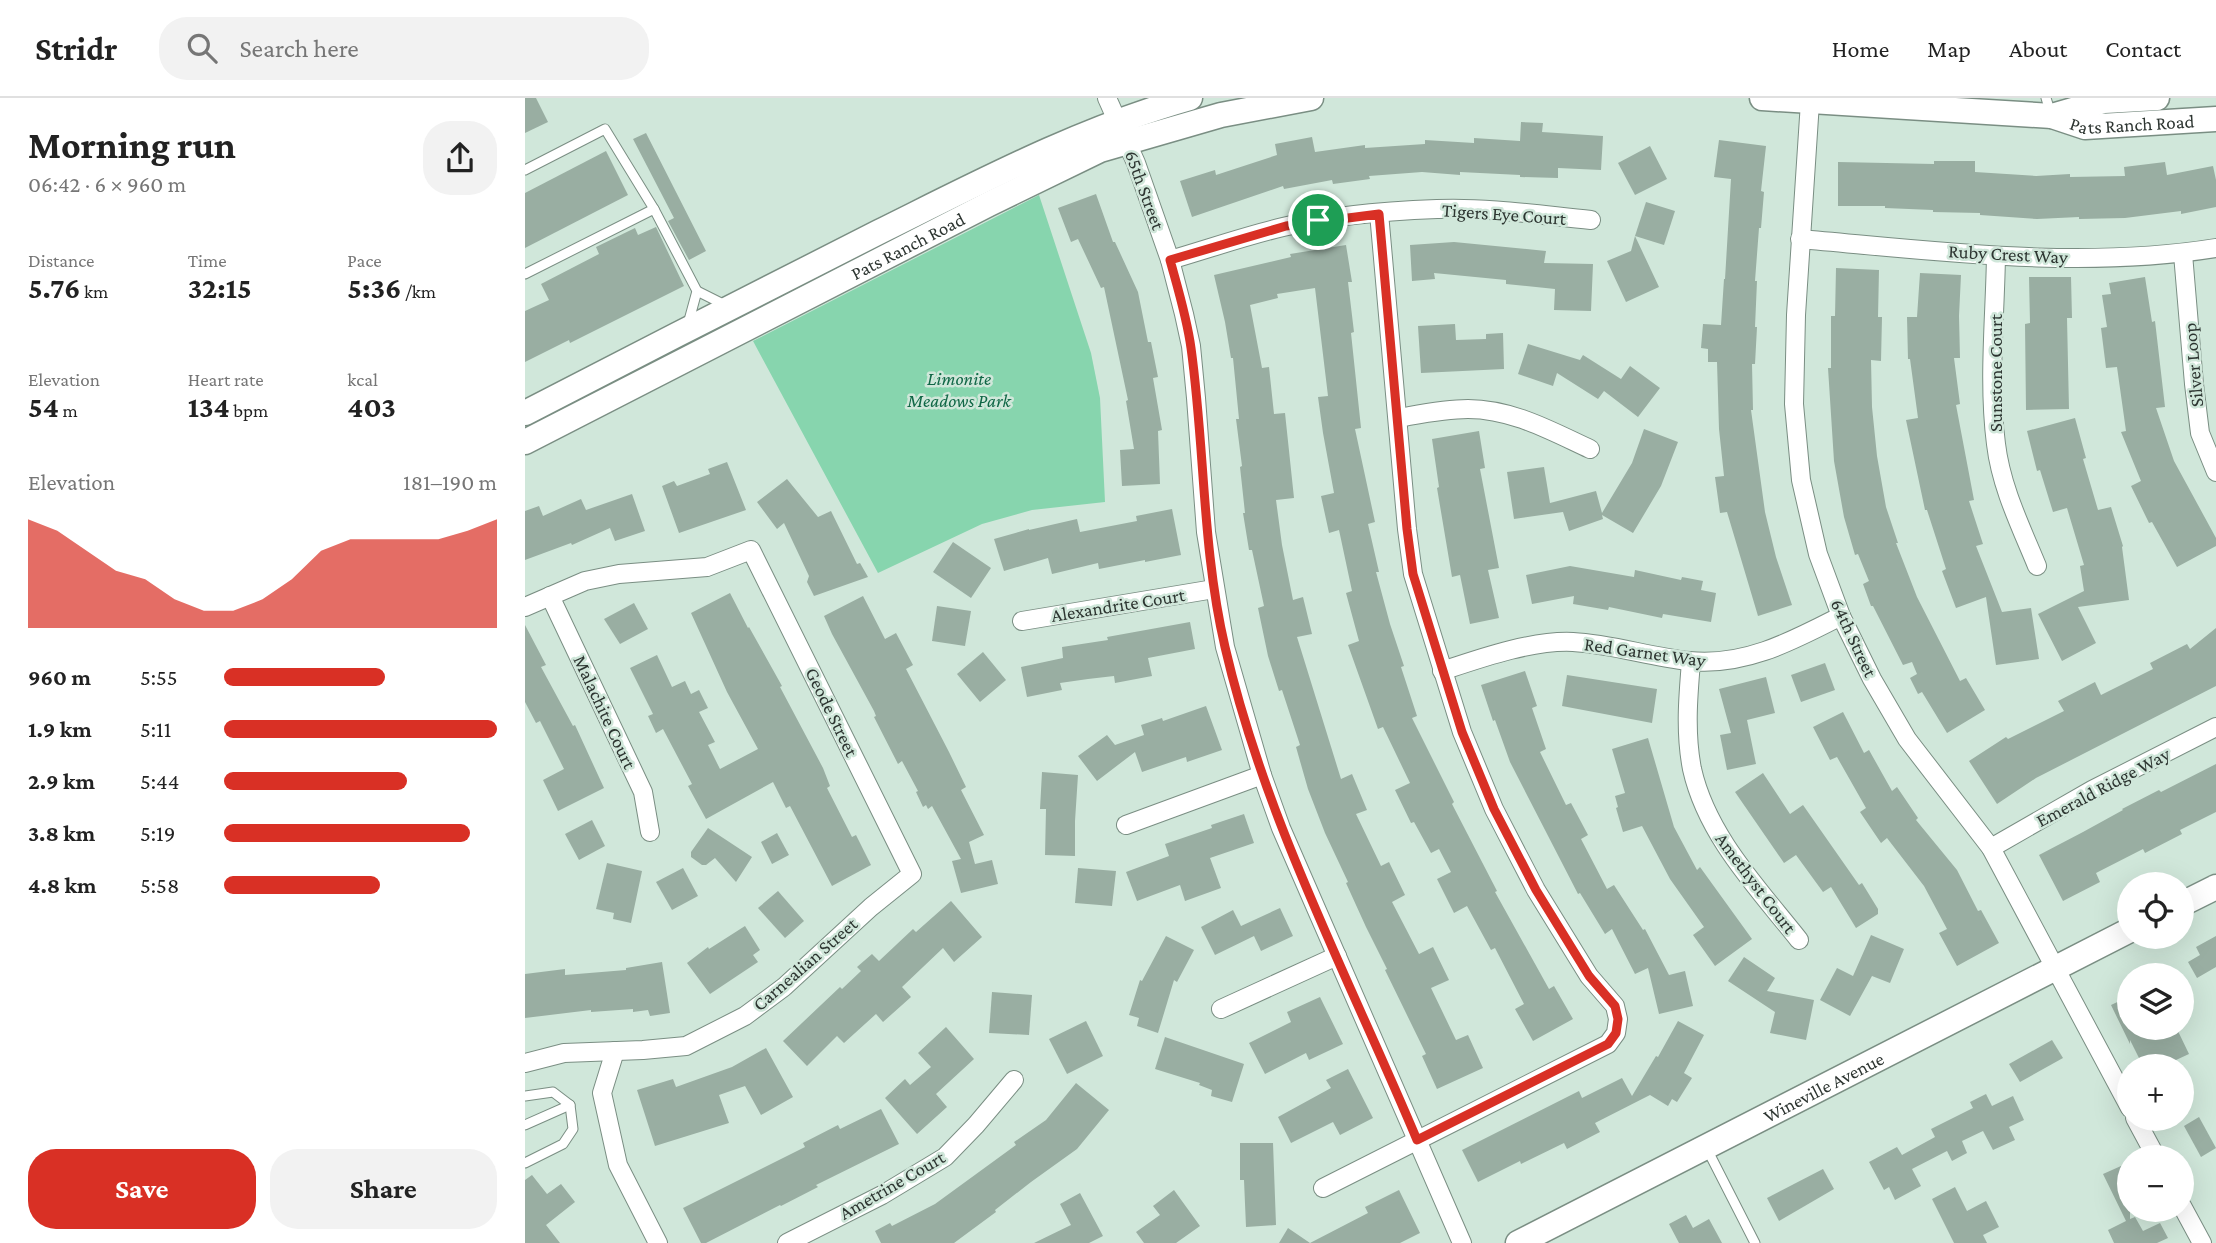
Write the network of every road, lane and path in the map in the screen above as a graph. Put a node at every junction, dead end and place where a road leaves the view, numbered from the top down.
1 (1190, 98) edge
2 (1311, 98) edge
3 (1762, 98) edge
4 (2157, 98) edge
5 (1810, 102) junction
6 (2052, 107) edge
7 (2216, 119) edge
8 (1117, 120) edge
9 (525, 170) edge
10 (654, 209) junction
11 (1379, 214) junction
12 (1591, 220) dead end
13 (1800, 239) junction
14 (2216, 248) edge
15 (2183, 254) junction
16 (1996, 256) junction
17 (1170, 260) junction
18 (525, 274) edge
19 (697, 291) junction
20 (730, 307) junction
21 (687, 329) junction
22 (525, 413) edge
23 (1398, 418) junction
24 (525, 442) edge
25 (1590, 449) dead end
26 (2216, 472) edge
27 (2037, 566) dead end
28 (1214, 589) junction
29 (550, 596) junction
30 (525, 607) edge
31 (1842, 616) junction
32 (1022, 621) dead end
33 (1691, 662) junction
34 (1442, 671) junction
35 (2216, 727) edge
36 (1262, 775) junction
37 (1126, 825) dead end
38 (650, 832) dead end
39 (1991, 848) junction
40 (912, 874) joint
41 (2216, 887) edge
42 (2194, 898) edge
43 (2117, 937) edge
44 (1799, 940) dead end
45 (1337, 956) junction
46 (2055, 969) junction
47 (1221, 1009) dead end
48 (615, 1051) junction
49 (525, 1063) edge
50 (1014, 1080) dead end
51 (2117, 1084) edge
52 (525, 1096) edge
53 (570, 1105) junction
54 (525, 1125) edge
55 (1417, 1140) junction
56 (1707, 1147) junction
57 (525, 1163) edge
58 (1323, 1188) dead end
59 (2191, 1222) edge
60 (658, 1243) edge
61 (787, 1243) edge
62 (1462, 1243) edge
63 (1518, 1243) edge
64 (1755, 1243) edge
65 (2202, 1243) edge

1 - 8 street, Pats Ranch Road
2 - 8 street, Pats Ranch Road
3 - 5 street, Pats Ranch Road
4 - 6 street, Pats Ranch Road
5 - 6 street, Pats Ranch Road
5 - 13 street, 64th Street
6 - 7 street, Pats Ranch Road
8 - 17 street, 65th Street
8 - 20 street, Pats Ranch Road
8 - 24 street, Pats Ranch Road
9 - 10 lane
10 - 18 lane
10 - 19 lane
11 - 12 street, Tigers Eye Court
11 - 17 street, Tigers Eye Court
11 - 23 street
13 - 16 street, Ruby Crest Way
13 - 31 street, 64th Street
14 - 15 street, Ruby Crest Way
15 - 16 street, Ruby Crest Way
15 - 26 street, Silver Loop
16 - 27 street, Sunstone Court
17 - 28 street, 65th Street
19 - 20 lane
19 - 21 lane
20 - 21 street, Pats Ranch Road
21 - 22 street, Pats Ranch Road
23 - 25 street
23 - 34 street
28 - 32 street, Alexandrite Court
28 - 36 street, 65th Street
29 - 30 street
29 - 38 street, Malachite Court
29 - 40 street, Geode Street
31 - 33 street, Red Garnet Way
31 - 39 street, 64th Street
33 - 34 street, Red Garnet Way
33 - 44 street, Amethyst Court
34 - 55 street
35 - 39 street, Emerald Ridge Way
36 - 37 street
36 - 45 street, 65th Street
39 - 46 street, 64th Street
40 - 48 street, Carnealian Street
41 - 42 street
43 - 46 street, Wineville Avenue
45 - 47 street
45 - 55 street, 65th Street
46 - 51 street, 64th Street
46 - 56 street, Wineville Avenue
48 - 49 street, Carnealian Street
48 - 60 street
50 - 61 street, Ametrine Court
52 - 53 lane
53 - 54 lane
53 - 57 lane
55 - 58 street
55 - 62 street, 65th Street
56 - 63 street, Wineville Avenue
56 - 64 lane
59 - 65 street

